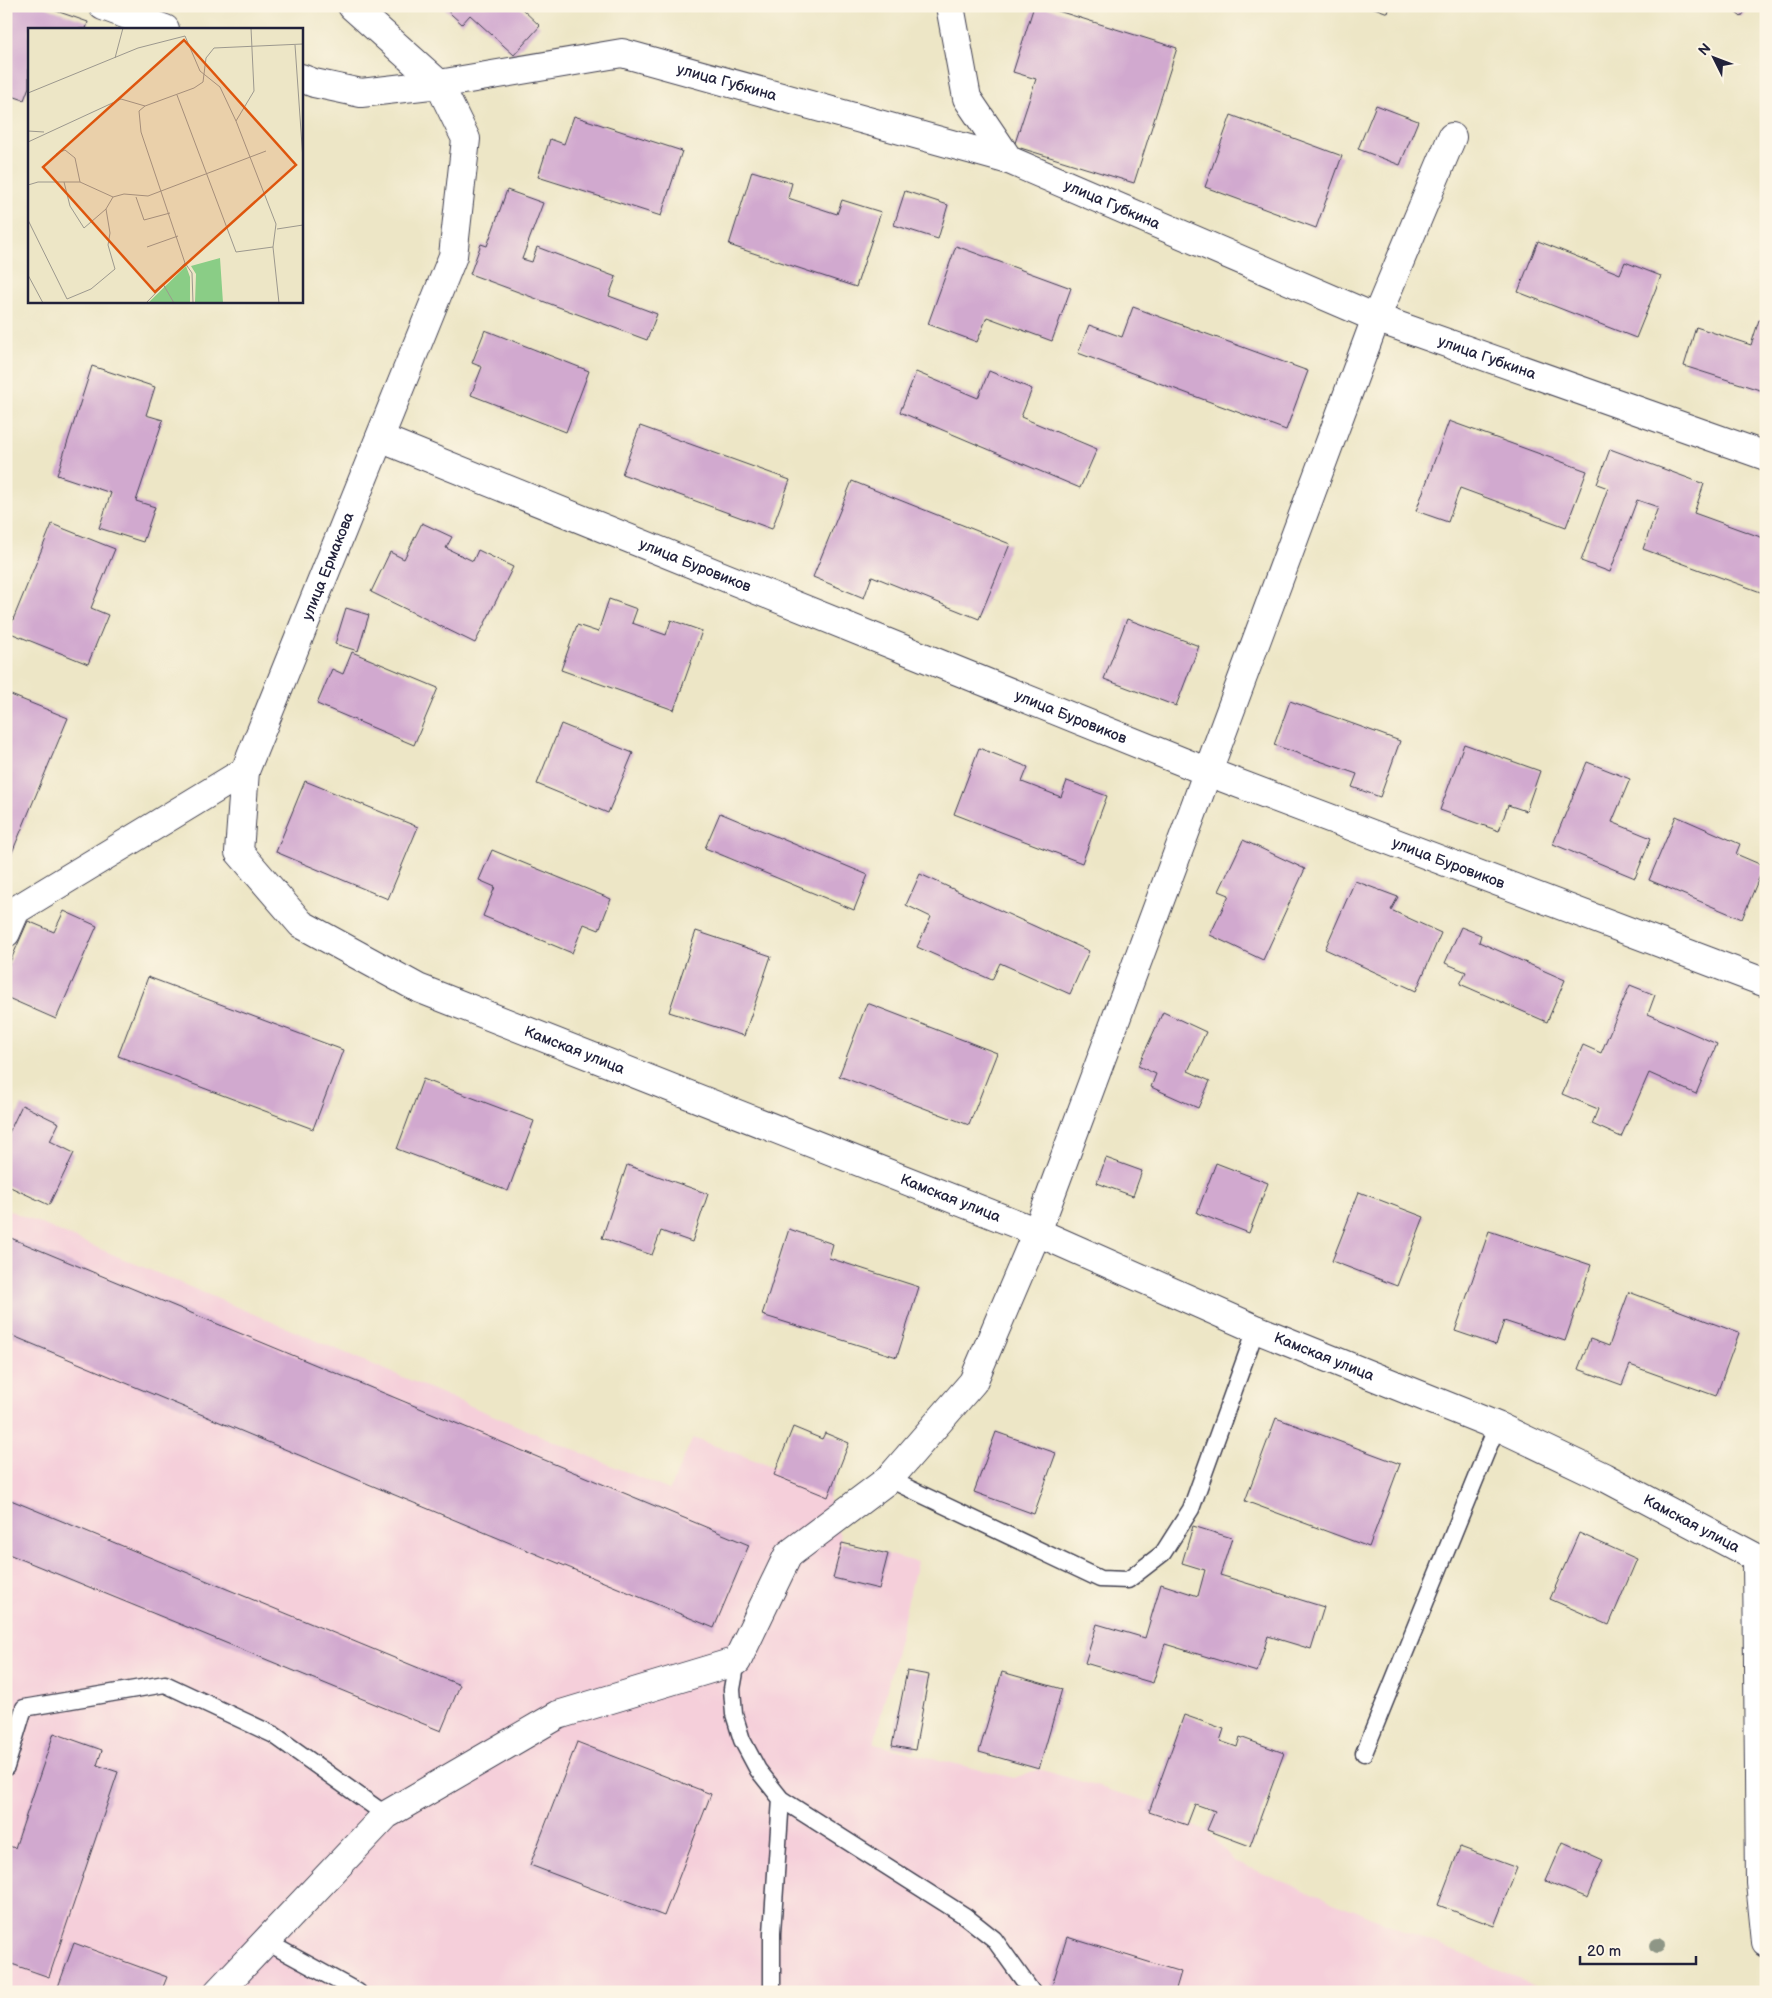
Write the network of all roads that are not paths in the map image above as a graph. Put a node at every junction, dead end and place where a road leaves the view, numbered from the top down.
1 (103, 6) edge
2 (352, 6) edge
3 (950, 6) edge
4 (162, 28) edge
5 (302, 78) edge
6 (439, 84) junction
7 (1452, 137) dead end
8 (1009, 160) junction
9 (1376, 318) junction
10 (380, 438) junction
11 (1766, 456) edge
12 (245, 771) junction
13 (1208, 772) junction
14 (6, 933) edge
15 (1766, 983) edge
16 (1037, 1232) junction
17 (1256, 1329) junction
18 (1497, 1426) junction
19 (889, 1479) junction
20 (1761, 1558) edge
21 (737, 1661) junction
22 (1364, 1753) dead end
23 (6, 1767) edge
24 (781, 1798) junction
25 (386, 1815) junction
26 (1763, 1884) edge
27 (265, 1941) junction
28 (1766, 1942) edge
29 (218, 1992) edge
30 (358, 1992) edge
31 (772, 1992) edge
32 (1032, 1992) edge

1 - 4 street
2 - 6 street, улица Ермакова
3 - 8 street
5 - 6 street
6 - 8 street, улица Губкина
6 - 10 street, улица Ермакова
7 - 9 street
8 - 9 street, улица Губкина
9 - 11 street, улица Губкина
9 - 13 street
10 - 12 street, улица Ермакова
10 - 13 street, улица Буровиков
12 - 14 street
12 - 16 street, Камская улица
13 - 15 street, улица Буровиков
13 - 16 street
16 - 17 street, Камская улица
16 - 19 street
17 - 18 street, Камская улица
17 - 19 lane
18 - 20 street, Камская улица
18 - 22 lane
19 - 21 street
20 - 26 street
21 - 24 lane
21 - 25 street
23 - 25 lane
24 - 31 lane
24 - 32 lane
25 - 27 street
26 - 28 street
27 - 29 street
27 - 30 lane

